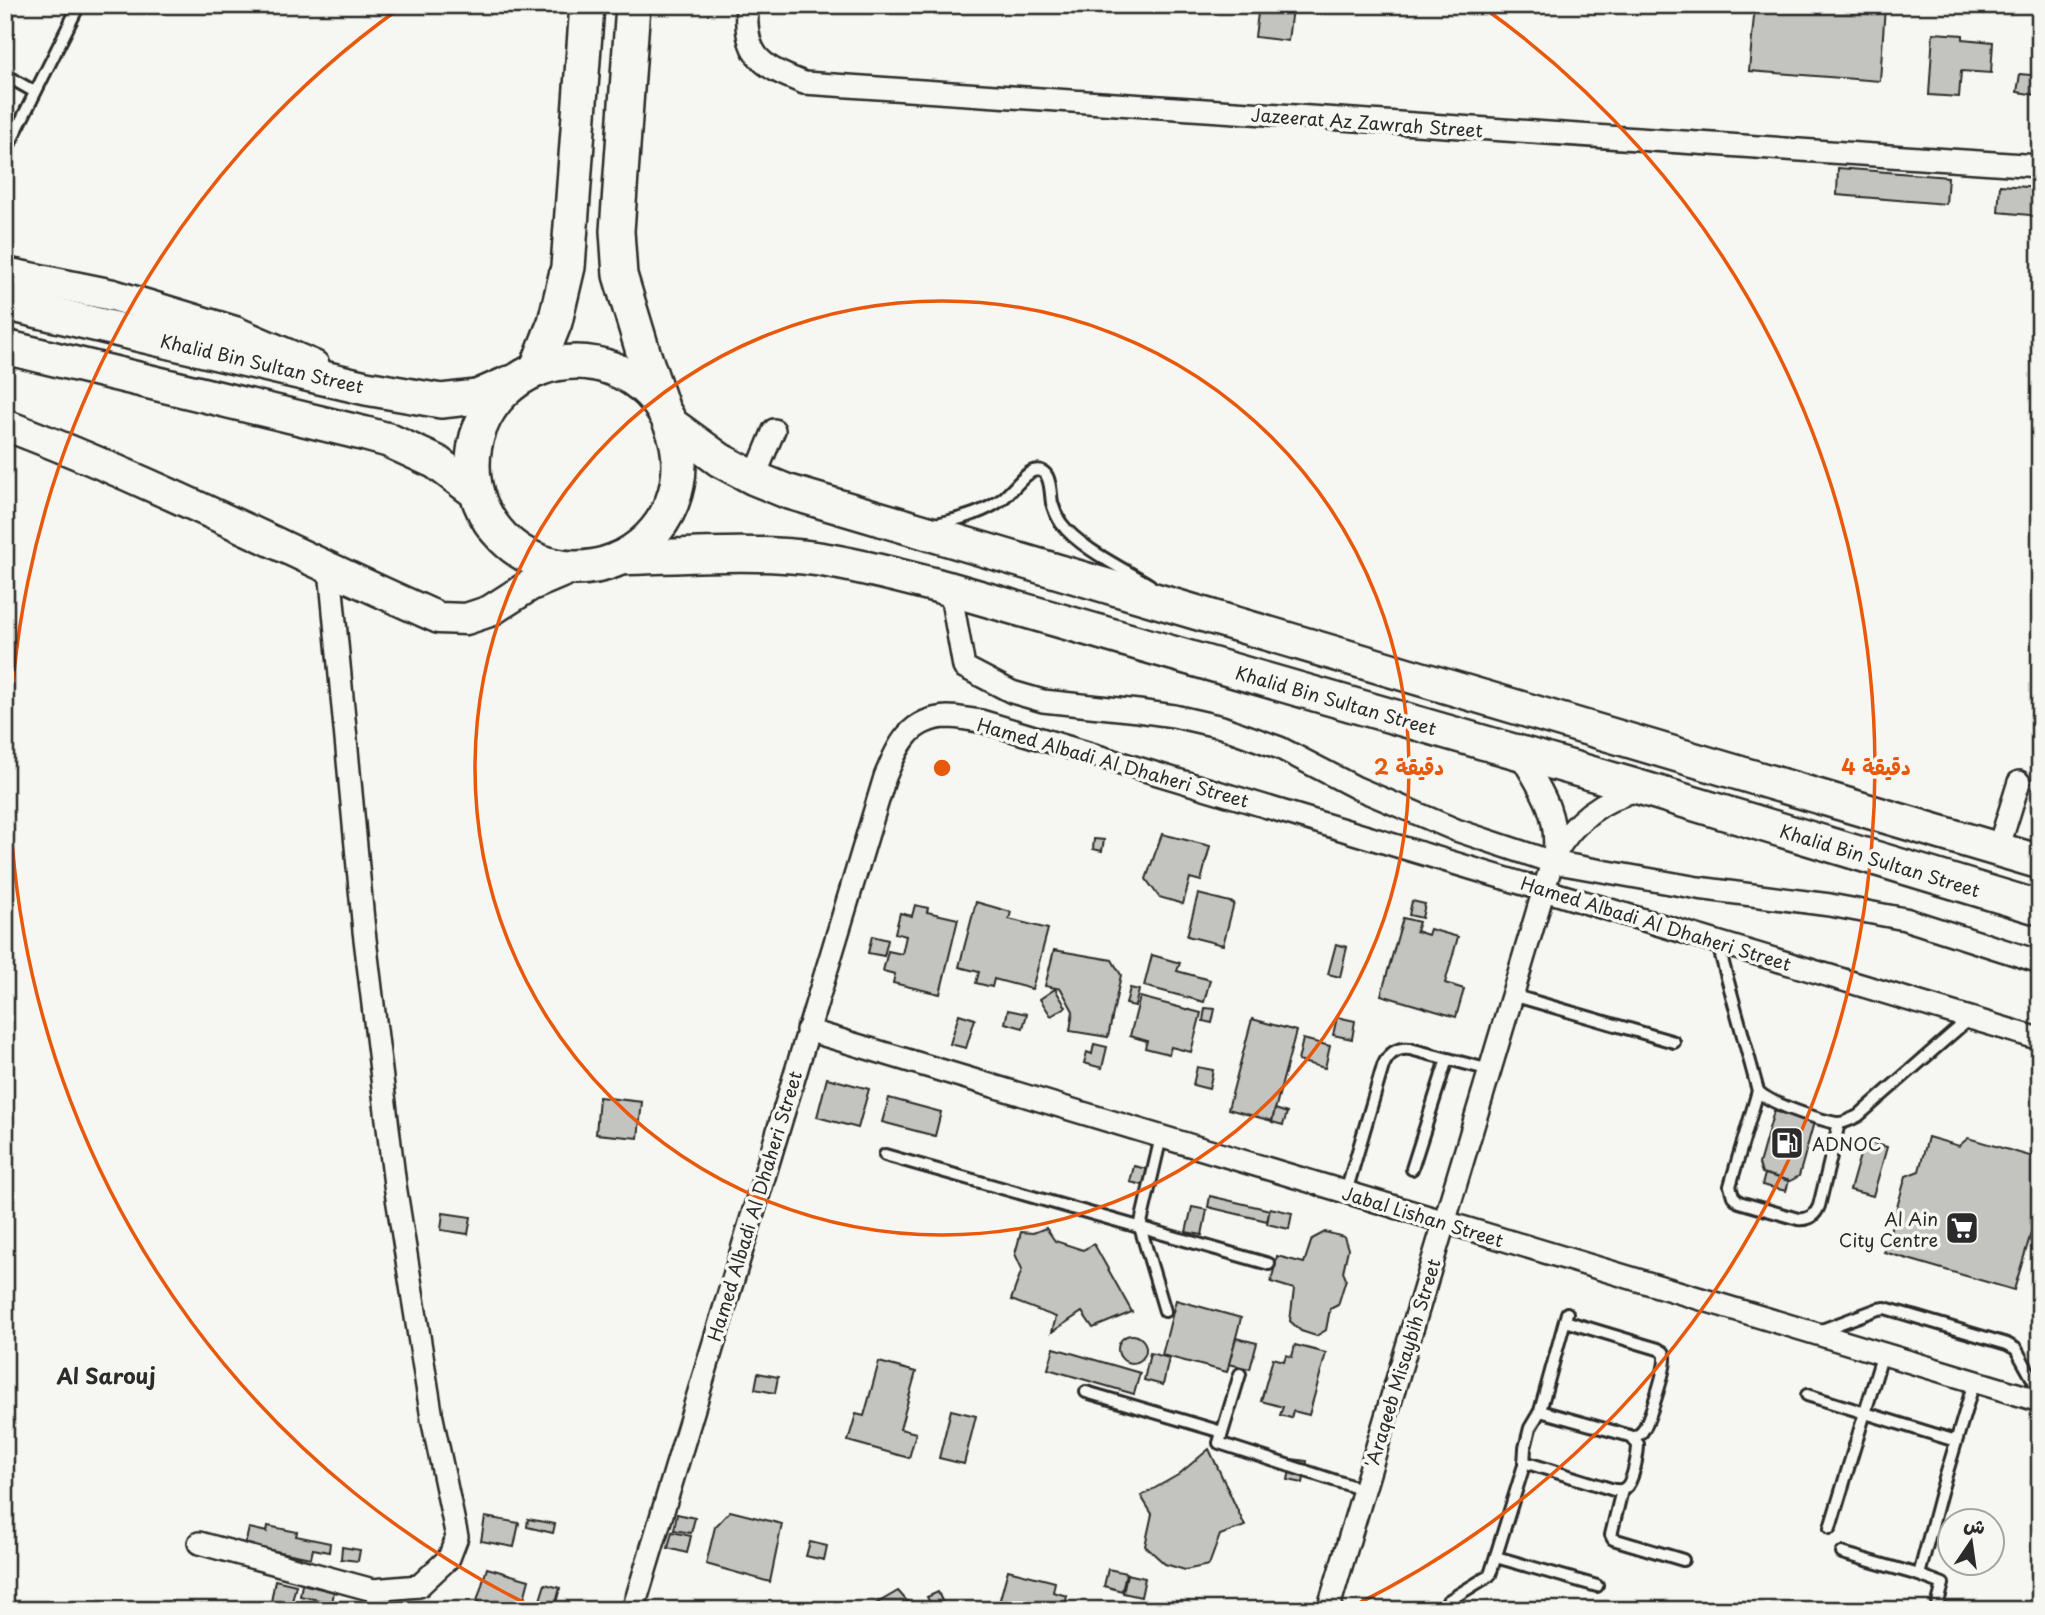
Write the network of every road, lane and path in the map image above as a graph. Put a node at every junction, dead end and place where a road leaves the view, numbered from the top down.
1 (10, 5) edge
2 (79, 5) edge
3 (587, 5) edge
4 (633, 5) edge
5 (747, 5) edge
6 (5, 14) edge
7 (5, 75) edge
8 (35, 92) junction
9 (5, 153) edge
10 (2039, 166) edge
11 (5, 273) edge
12 (5, 303) edge
13 (5, 347) edge
14 (526, 374) junction
15 (366, 388) junction
16 (666, 415) junction
17 (5, 425) edge
18 (774, 430) dead end
19 (754, 478) junction
20 (475, 492) junction
21 (905, 526) junction
22 (621, 558) junction
23 (331, 569) junction
24 (569, 569) junction
25 (950, 589) junction
26 (1194, 612) junction
27 (1519, 753) junction
28 (2019, 782) dead end
29 (1642, 788) junction
30 (1998, 849) junction
31 (1553, 859) junction
32 (2040, 862) edge
33 (1543, 890) junction
34 (2040, 908) edge
35 (1717, 941) junction
36 (2040, 962) edge
37 (1512, 995) junction
38 (1970, 1018) junction
39 (807, 1030) junction
40 (2040, 1039) edge
41 (1674, 1042) dead end
42 (1447, 1059) junction
43 (1490, 1070) junction
44 (1758, 1091) junction
45 (1839, 1123) junction
46 (1161, 1137) junction
47 (885, 1154) dead end
48 (1412, 1169) dead end
49 (1346, 1192) junction
50 (1444, 1222) junction
51 (1140, 1227) junction
52 (1269, 1264) dead end
53 (1165, 1311) dead end
54 (1813, 1333) junction
55 (1883, 1353) junction
56 (1240, 1374) dead end
57 (1974, 1382) junction
58 (1086, 1392) dead end
59 (2040, 1392) edge
60 (1807, 1395) dead end
61 (2040, 1401) edge
62 (1540, 1410) junction
63 (1865, 1413) junction
64 (1222, 1432) junction
65 (1633, 1438) junction
66 (1956, 1441) junction
67 (1524, 1462) junction
68 (1364, 1490) junction
69 (1622, 1490) junction
70 (1830, 1528) dead end
71 (199, 1543) dead end
72 (1842, 1553) dead end
73 (1496, 1557) junction
74 (1683, 1560) dead end
75 (1919, 1575) junction
76 (1597, 1586) dead end
77 (633, 1610) edge
78 (1328, 1610) edge
79 (1445, 1610) edge
80 (1936, 1610) edge

1 - 6 lane
2 - 8 lane
3 - 14 main road
4 - 16 main road
5 - 10 street, Jazeerat Az Zawrah Street
7 - 8 lane
8 - 9 lane
11 - 15 main road
12 - 15 main road, Khalid Bin Sultan Street
13 - 20 main road
14 - 15 main road, Khalid Bin Sultan Street
14 - 16 main road
14 - 20 main road
16 - 19 main road
16 - 22 main road
17 - 23 main road
18 - 19 street
19 - 21 main road
20 - 24 main road
21 - 26 main road
21 - 26 lane
22 - 24 main road
22 - 25 main road, Khalid Bin Sultan Street
23 - 24 main road
23 - 71 street
25 - 27 main road, Khalid Bin Sultan Street
25 - 31 street
26 - 30 main road
27 - 29 main road, Khalid Bin Sultan Street
27 - 31 street, 'Araqeeb Misaybih Street
28 - 30 street
29 - 31 street, 'Araqeeb Misaybih Street
29 - 34 main road, Khalid Bin Sultan Street
30 - 32 main road
31 - 33 street, 'Araqeeb Misaybih Street
31 - 36 street
33 - 35 street, Hamed Albadi Al Dhaheri Street
33 - 37 street, 'Araqeeb Misaybih Street
33 - 39 street, Hamed Albadi Al Dhaheri Street
35 - 38 street, Hamed Albadi Al Dhaheri Street
35 - 44 lane
37 - 41 lane
37 - 43 street, 'Araqeeb Misaybih Street
38 - 40 street, Hamed Albadi Al Dhaheri Street
38 - 45 lane
39 - 46 street, Jabal Lishan Street
39 - 77 street, Hamed Albadi Al Dhaheri Street
42 - 43 lane
42 - 48 lane
42 - 49 lane
43 - 50 street, 'Araqeeb Misaybih Street
44 - 45 lane
44 - 45 lane
46 - 49 street, Jabal Lishan Street
46 - 51 lane
47 - 51 lane
49 - 50 street, Jabal Lishan Street
50 - 54 street, Jabal Lishan Street
50 - 68 street, 'Araqeeb Misaybih Street
51 - 52 lane
51 - 53 lane
54 - 55 street, Jabal Lishan Street
54 - 59 lane
55 - 57 street, Jabal Lishan Street
55 - 63 lane
56 - 64 lane
57 - 61 street, Jabal Lishan Street
57 - 66 lane
58 - 64 lane
60 - 63 lane
62 - 65 lane
62 - 65 lane
62 - 67 lane
63 - 66 lane
63 - 70 lane
64 - 68 lane
65 - 69 lane
66 - 75 lane
67 - 69 lane
67 - 73 lane
68 - 78 street, 'Araqeeb Misaybih Street
69 - 74 lane
72 - 75 lane
73 - 76 lane
73 - 79 lane
75 - 80 lane

